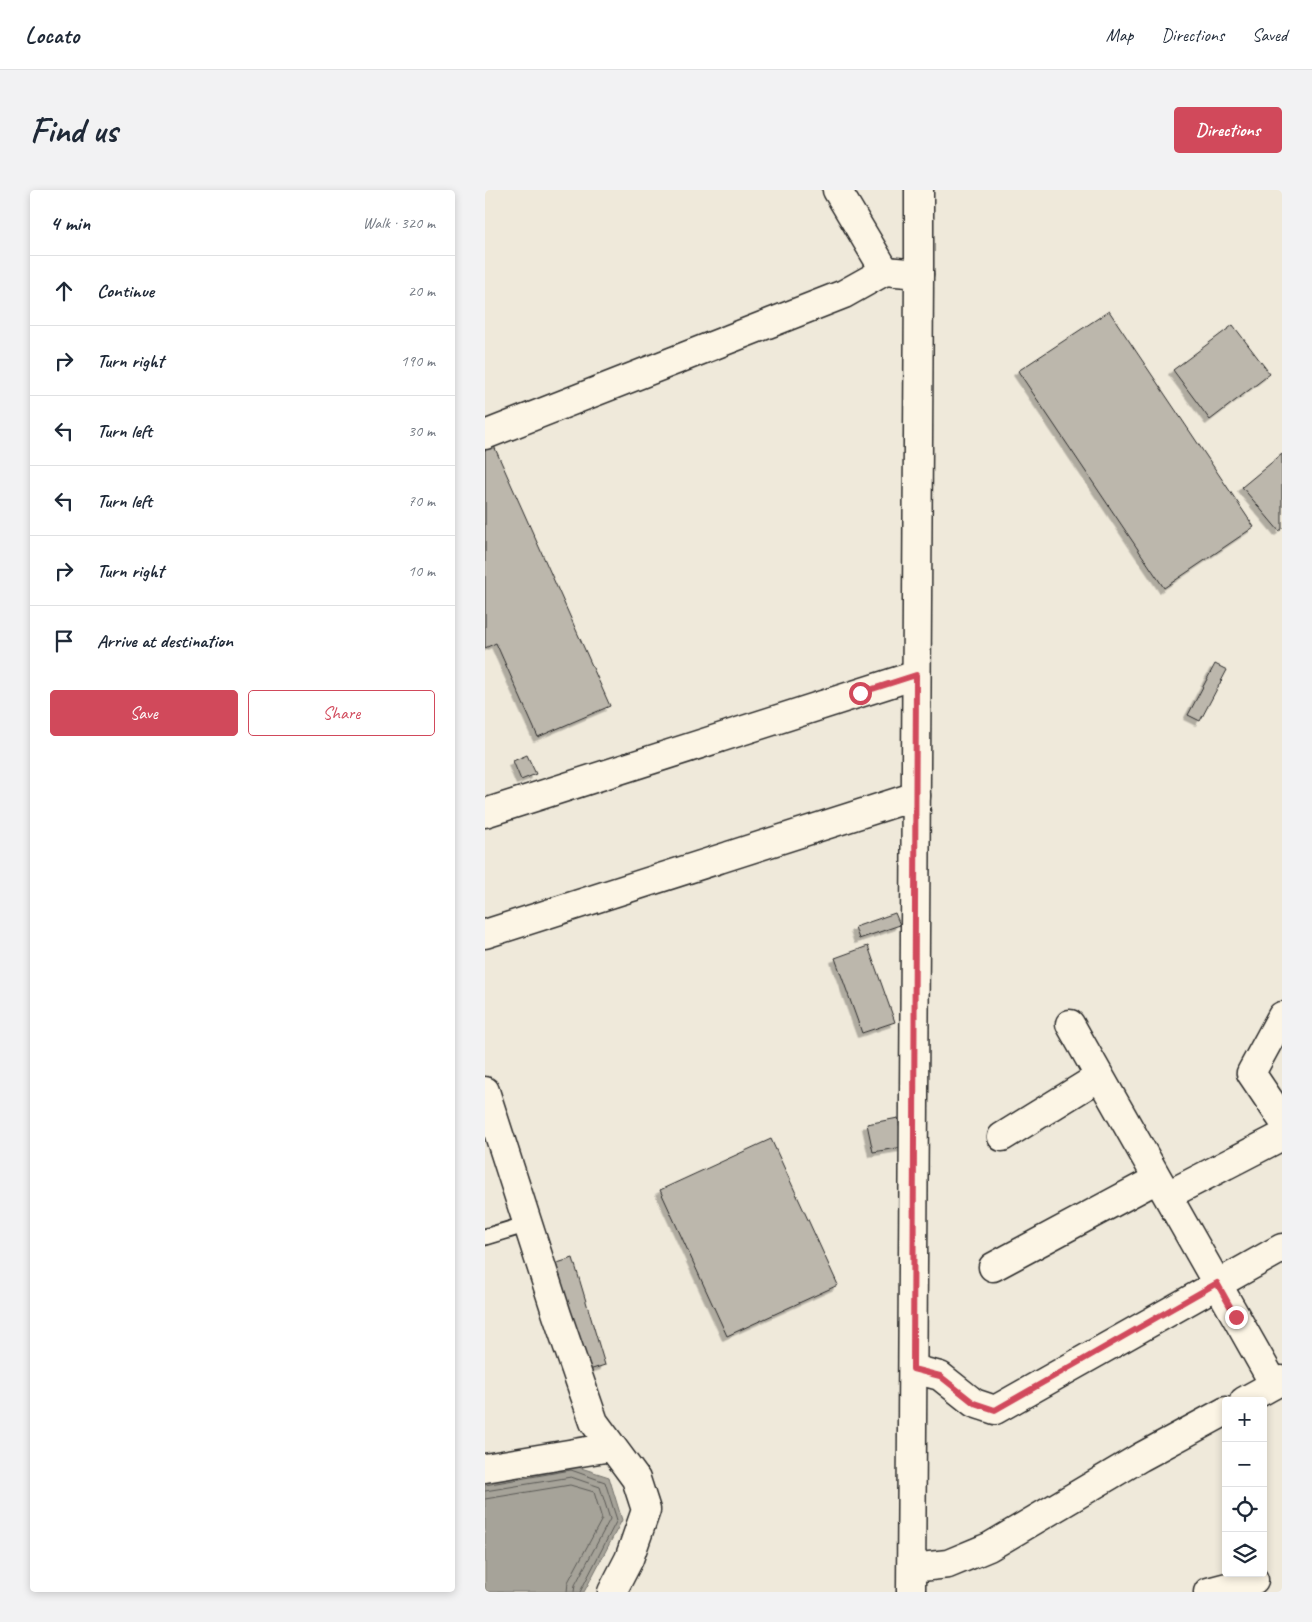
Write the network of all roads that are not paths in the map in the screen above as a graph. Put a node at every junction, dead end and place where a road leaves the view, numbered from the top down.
1 (837, 190) edge
2 (919, 190) edge
3 (885, 271) junction
4 (919, 274) junction
5 (485, 435) edge
6 (916, 675) junction
7 (915, 796) junction
8 (485, 813) edge
9 (485, 934) edge
10 (1282, 1016) edge
11 (1070, 1024) dead end
12 (1099, 1077) junction
13 (485, 1091) edge
14 (1282, 1119) edge
15 (1282, 1136) edge
16 (1002, 1137) dead end
17 (1163, 1187) junction
18 (528, 1224) junction
19 (485, 1237) edge
20 (1282, 1248) edge
21 (993, 1267) dead end
22 (1217, 1283) junction
23 (913, 1369) junction
24 (1278, 1382) edge
25 (1251, 1397) edge
26 (1222, 1412) edge
27 (611, 1447) junction
28 (485, 1468) edge
29 (911, 1580) edge
30 (1254, 1580) dead end
31 (612, 1592) edge
32 (1208, 1592) edge

1 - 3 street
2 - 4 street
3 - 4 street
3 - 5 street
4 - 6 street
6 - 7 street
6 - 8 street
7 - 9 street
7 - 23 street
10 - 14 street
11 - 12 street
12 - 16 street
12 - 17 street
13 - 18 street
15 - 17 street
17 - 21 street
17 - 22 street
18 - 19 lane
18 - 27 street
20 - 22 street
22 - 23 street
22 - 24 street
23 - 29 street
24 - 25 street
26 - 29 street
27 - 28 street
27 - 31 street
30 - 32 street

